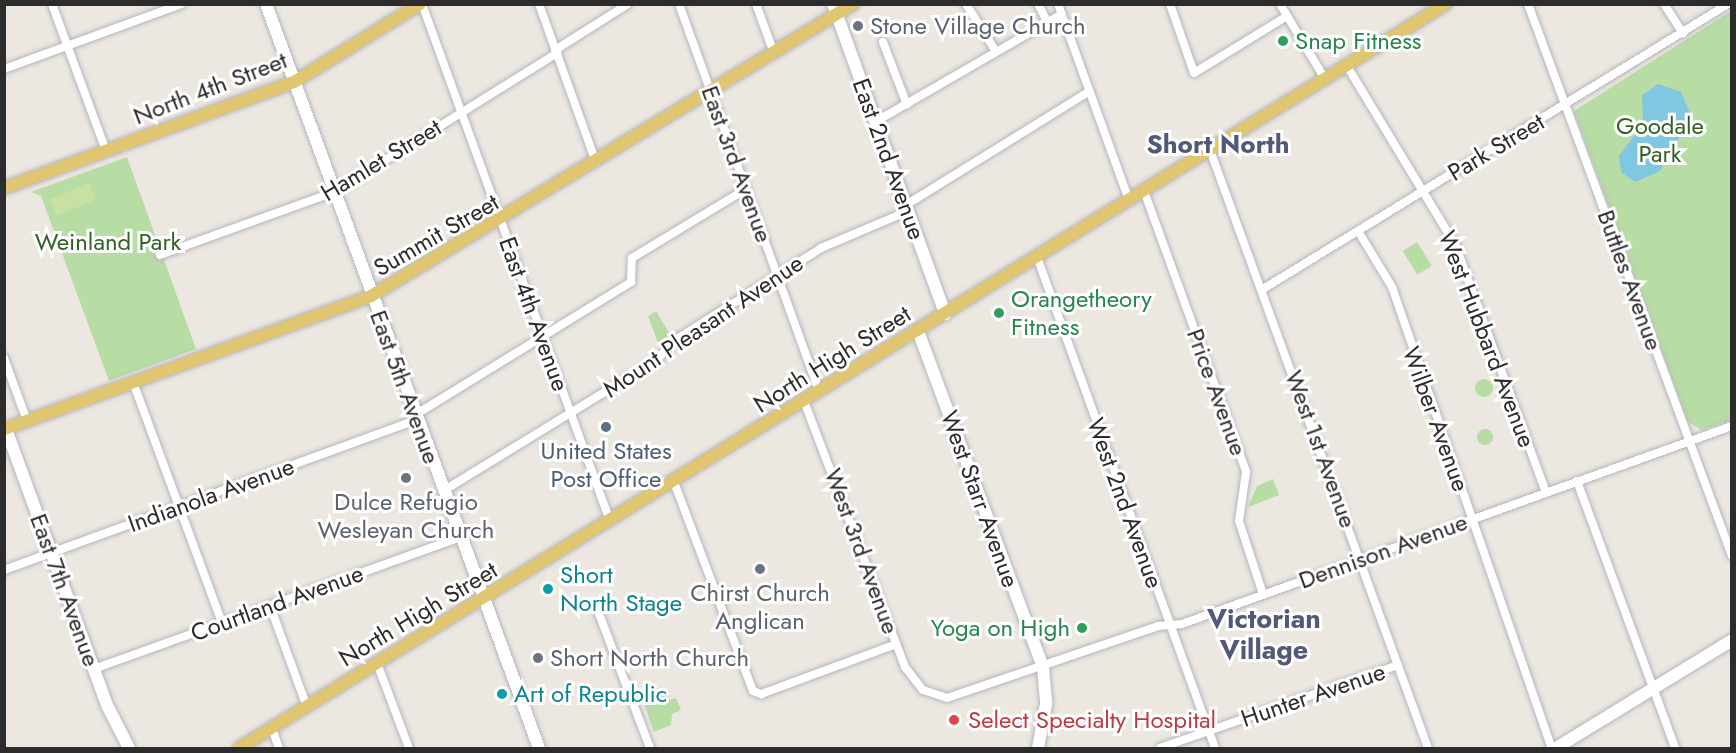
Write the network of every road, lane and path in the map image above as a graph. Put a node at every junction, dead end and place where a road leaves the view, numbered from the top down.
1 (52, 4) edge
2 (182, 4) edge
3 (266, 4) edge
4 (421, 4) edge
5 (539, 4) edge
6 (628, 4) edge
7 (679, 4) edge
8 (756, 4) edge
9 (853, 4) edge
10 (966, 4) edge
11 (1038, 4) edge
12 (1058, 4) edge
13 (1170, 4) edge
14 (1280, 4) edge
15 (1528, 4) edge
16 (1664, 4) edge
17 (1728, 4) edge
18 (1438, 7) edge
19 (835, 10) edge
20 (1062, 14) junction
21 (1287, 16) junction
22 (1046, 19) junction
23 (1683, 33) junction
24 (883, 42) dead end
25 (68, 46) junction
26 (995, 50) junction
27 (556, 51) junction
28 (774, 53) junction
29 (1347, 66) junction
30 (4, 69) edge
31 (1326, 79) junction
32 (294, 82) junction
33 (1090, 91) junction
34 (711, 93) junction
35 (907, 105) junction
36 (1565, 105) junction
37 (461, 112) junction
38 (875, 122) junction
39 (1210, 150) junction
40 (106, 151) junction
41 (596, 163) junction
42 (4, 188) edge
43 (746, 189) junction
44 (1144, 191) junction
45 (1423, 191) junction
46 (334, 192) junction
47 (1129, 200) junction
48 (907, 208) junction
49 (501, 222) junction
50 (1358, 231) junction
51 (160, 255) dead end
52 (1037, 257) junction
53 (777, 275) junction
54 (1263, 289) junction
55 (371, 296) junction
56 (945, 314) junction
57 (918, 331) junction
58 (542, 336) junction
59 (4, 358) edge
60 (133, 382) junction
61 (819, 392) junction
62 (804, 401) junction
63 (570, 413) junction
64 (416, 417) junction
65 (27, 421) junction
66 (1731, 426) edge
67 (5, 429) edge
68 (1689, 441) junction
69 (1576, 481) junction
70 (674, 482) junction
71 (443, 491) junction
72 (1546, 492) junction
73 (179, 506) junction
74 (1470, 520) junction
75 (610, 521) junction
76 (460, 537) junction
77 (52, 553) junction
78 (1731, 556) edge
79 (1360, 558) junction
80 (4, 570) edge
81 (1263, 594) junction
82 (483, 599) junction
83 (270, 606) junction
84 (598, 610) dead end
85 (222, 623) junction
86 (1170, 626) junction
87 (1731, 640) edge
88 (896, 644) junction
89 (377, 663) junction
90 (1398, 665) junction
91 (1043, 667) junction
92 (94, 669) junction
93 (1652, 689) junction
94 (930, 694) joint
95 (307, 707) junction
96 (272, 728) junction
97 (1209, 731) junction
98 (129, 748) edge
99 (238, 748) edge
100 (279, 748) edge
101 (409, 748) edge
102 (539, 748) edge
103 (650, 748) edge
104 (1038, 748) edge
105 (1160, 748) edge
106 (1215, 748) edge
107 (1425, 748) edge
108 (1554, 748) edge
109 (1675, 748) edge

1 - 25 street
2 - 25 street
3 - 32 street, East 5th Avenue
4 - 32 main road, North 4th Street
4 - 37 street, East 4th Avenue
5 - 27 street
6 - 27 street, Hamlet Street
7 - 34 street, East 3rd Avenue
8 - 28 street
9 - 19 main road, Summit Street
10 - 26 street
11 - 22 street
12 - 20 street
13 - 21 street
14 - 21 street
15 - 36 street, Buttles Avenue
16 - 23 street
17 - 23 street, Park Street
18 - 29 main road, North High Street
19 - 28 main road, Summit Street
19 - 38 street, East 2nd Avenue
20 - 22 street
20 - 33 street
21 - 31 street
22 - 26 street
23 - 36 street, Park Street
24 - 35 street
25 - 30 street
25 - 40 street
26 - 35 street
27 - 37 street, Hamlet Street
27 - 41 street
28 - 34 main road, Summit Street
29 - 31 main road, North High Street
29 - 45 street, West Hubbard Avenue
31 - 39 main road, North High Street
32 - 40 main road, North 4th Street
32 - 46 street, East 5th Avenue
33 - 47 street
33 - 48 street, Mount Pleasant Avenue
34 - 41 main road, Summit Street
34 - 43 street, East 3rd Avenue
35 - 38 street
36 - 45 street, Park Street
36 - 68 street, Buttles Avenue
37 - 46 street, Hamlet Street
37 - 49 street, East 4th Avenue
38 - 48 street, East 2nd Avenue
39 - 44 main road, North High Street
39 - 54 street, West 1st Avenue
40 - 42 main road, North 4th Street
41 - 49 main road, Summit Street
43 - 53 street, East 3rd Avenue
43 - 58 street, Indianola Avenue
44 - 47 main road, North High Street
44 - 81 street, Price Avenue
45 - 50 street, Park Street
45 - 72 street, West Hubbard Avenue
46 - 51 street, Hamlet Street
46 - 55 street, East 5th Avenue
47 - 52 main road, North High Street
48 - 53 street, Mount Pleasant Avenue
48 - 56 street, East 2nd Avenue
49 - 55 main road, Summit Street
49 - 58 street, East 4th Avenue
50 - 54 street, Park Street
50 - 74 street, Wilber Avenue
52 - 56 main road, North High Street
52 - 86 street, West 2nd Avenue
53 - 61 street, East 3rd Avenue
53 - 63 street, Mount Pleasant Avenue
54 - 79 street, West 1st Avenue
55 - 60 main road, Summit Street
55 - 64 street, East 5th Avenue
56 - 57 main road, North High Street
57 - 61 main road, North High Street
57 - 91 street, West Starr Avenue
58 - 63 street, East 4th Avenue
58 - 64 street, Indianola Avenue
59 - 65 street
60 - 65 main road, Summit Street
60 - 73 street
61 - 62 main road, North High Street
62 - 70 main road, North High Street
62 - 88 street, West 3rd Avenue
63 - 71 street, Mount Pleasant Avenue
63 - 75 street, East 4th Avenue
64 - 71 street, East 5th Avenue
64 - 73 street, Indianola Avenue
65 - 67 main road, Summit Street
66 - 68 street, Dennison Avenue
67 - 77 street, East 7th Avenue
68 - 69 street, Dennison Avenue
68 - 78 street, Buttles Avenue
69 - 72 street, Dennison Avenue
69 - 93 street
70 - 75 main road, North High Street
70 - 88 street
71 - 76 street, East 5th Avenue
72 - 74 street, Dennison Avenue
73 - 77 street, Indianola Avenue
73 - 85 street
74 - 79 street, Dennison Avenue
74 - 108 street, Wilber Avenue
75 - 82 main road, North High Street
76 - 82 street, East 5th Avenue
76 - 83 street, Courtland Avenue
77 - 80 street, Indianola Avenue
77 - 92 street, East 7th Avenue
79 - 81 street, Dennison Avenue
79 - 90 street, West 1st Avenue
81 - 86 street, Dennison Avenue
82 - 89 main road, North High Street
82 - 102 street, East 5th Avenue
83 - 85 street, Courtland Avenue
83 - 95 street
84 - 103 street
85 - 92 street, Courtland Avenue
86 - 91 street, Dennison Avenue
86 - 97 street, West 2nd Avenue
87 - 93 street
88 - 94 street, West 3rd Avenue
89 - 95 main road, North High Street
89 - 101 street
90 - 97 street, Hunter Avenue
90 - 107 street, West 1st Avenue
91 - 94 street, Dennison Avenue
91 - 104 street
92 - 98 street, East 7th Avenue
93 - 108 street
93 - 109 street
95 - 96 main road, North High Street
96 - 99 main road, North High Street
96 - 100 street
97 - 105 street, Hunter Avenue
97 - 106 street, West 2nd Avenue

